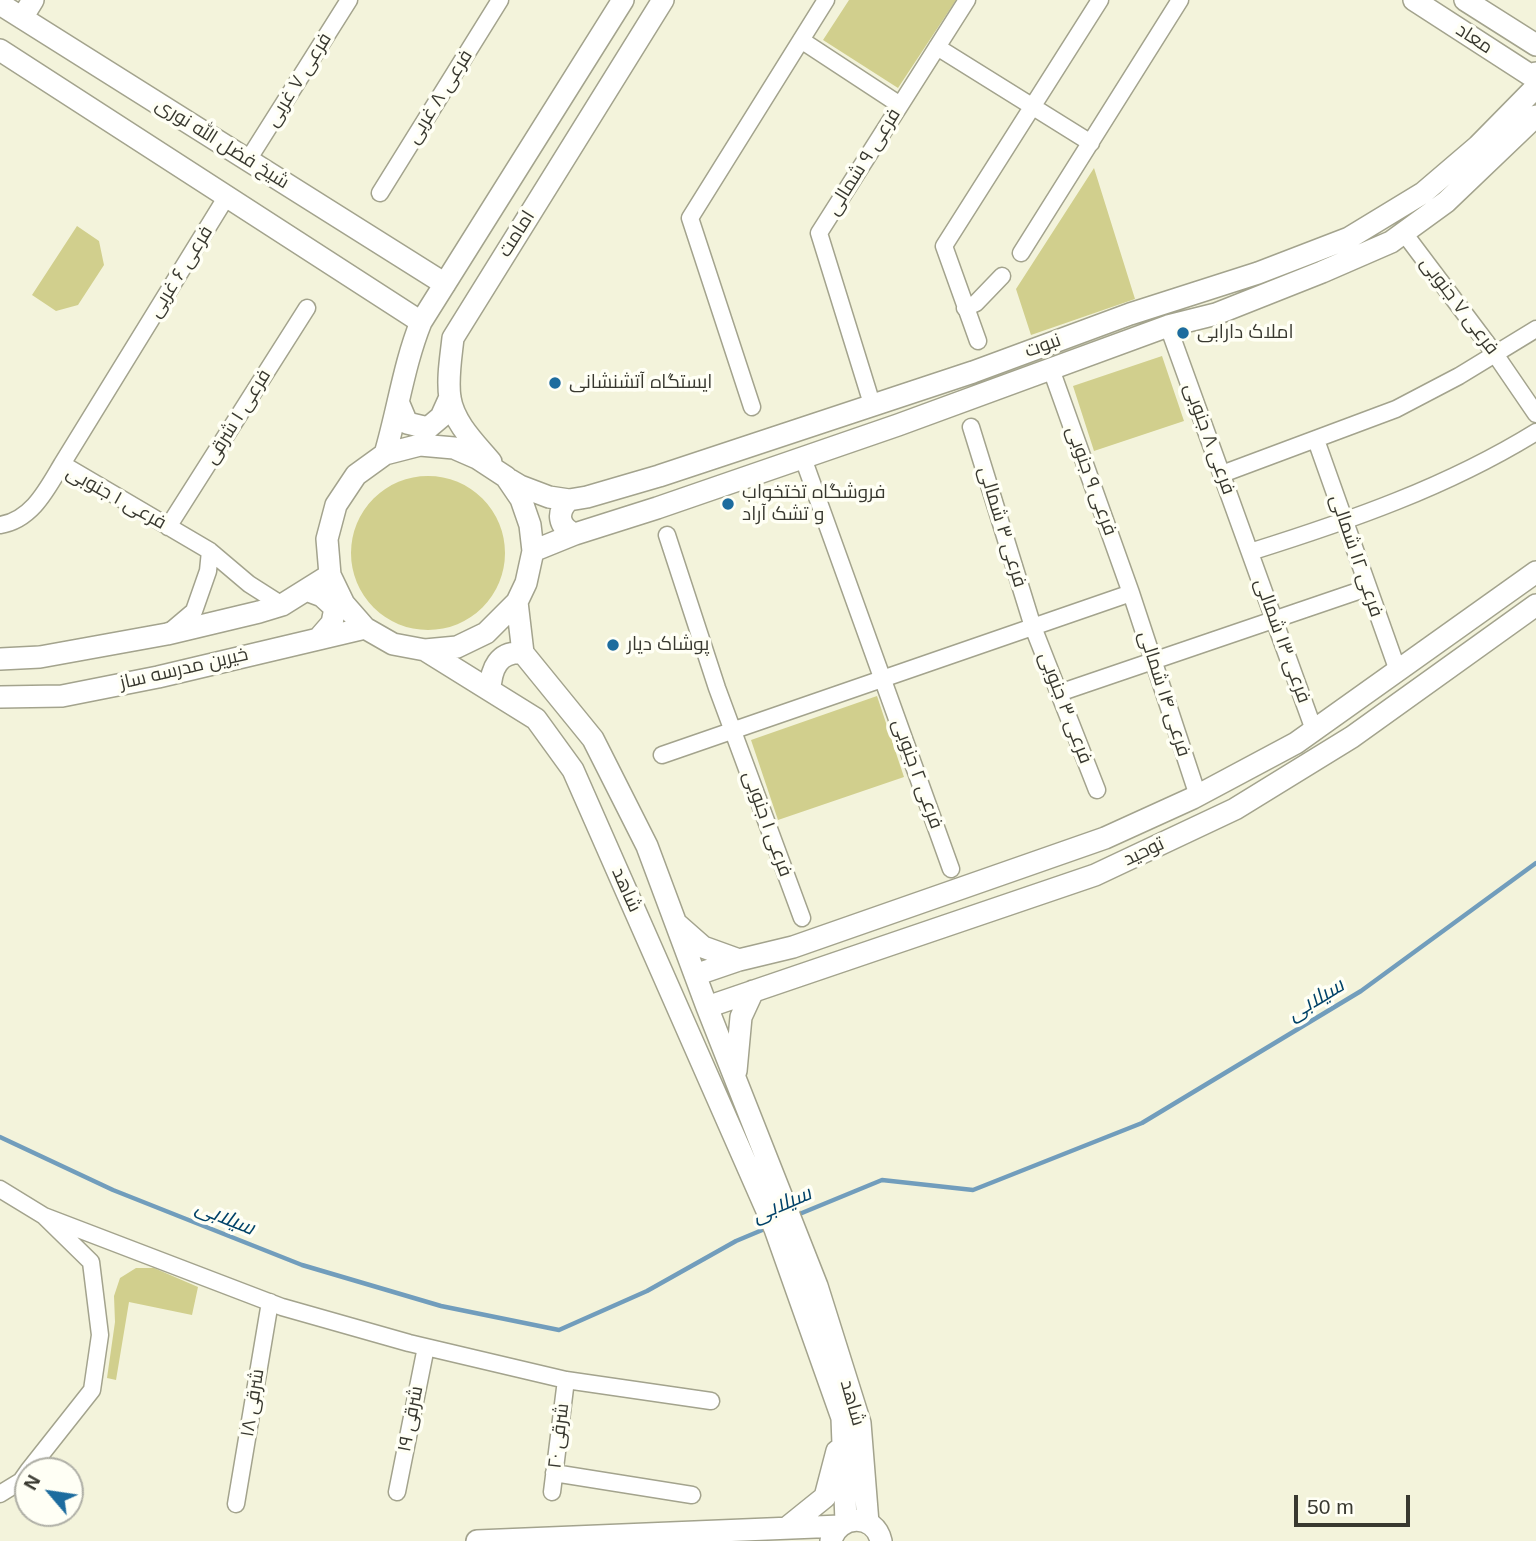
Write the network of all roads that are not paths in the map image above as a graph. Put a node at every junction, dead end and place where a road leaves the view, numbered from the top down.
1 (349, 0) edge
2 (500, 0) edge
3 (623, 0) edge
4 (663, 0) edge
5 (826, 0) edge
6 (967, 0) edge
7 (1100, 0) edge
8 (1180, 0) edge
9 (1413, 0) edge
10 (1465, 0) edge
11 (0, 4) edge
12 (28, 9) edge
13 (801, 40) junction
14 (1536, 45) edge
15 (937, 47) junction
16 (0, 51) edge
17 (1536, 73) edge
18 (1536, 87) edge
19 (900, 105) junction
20 (1032, 107) junction
21 (1536, 116) edge
22 (1090, 144) junction
23 (248, 160) junction
24 (380, 193) dead end
25 (227, 196) junction
26 (1404, 233) junction
27 (1021, 253) dead end
28 (1002, 276) dead end
29 (445, 284) junction
30 (307, 308) dead end
31 (965, 308) junction
32 (421, 322) junction
33 (1168, 326) junction
34 (1536, 329) edge
35 (978, 341) dead end
36 (1495, 354) junction
37 (1051, 369) junction
38 (450, 397) junction
39 (399, 404) junction
40 (872, 404) junction
41 (751, 407) dead end
42 (1536, 414) edge
43 (971, 427) dead end
44 (1536, 432) edge
45 (1316, 440) junction
46 (385, 454) junction
47 (803, 458) junction
48 (62, 464) junction
49 (1222, 474) junction
50 (504, 476) junction
51 (569, 500) junction
52 (1344, 522) junction
53 (0, 524) edge
54 (169, 527) junction
55 (575, 534) junction
56 (667, 535) dead end
57 (210, 551) junction
58 (533, 551) junction
59 (1250, 552) junction
60 (1536, 572) edge
61 (330, 575) junction
62 (1367, 588) junction
63 (306, 590) junction
64 (1131, 593) junction
65 (517, 602) junction
66 (282, 605) junction
67 (1536, 605) edge
68 (1275, 621) junction
69 (1462, 625) junction
70 (1033, 627) junction
71 (365, 628) junction
72 (167, 634) junction
73 (319, 638) junction
74 (1477, 648) junction
75 (425, 650) junction
76 (523, 653) junction
77 (0, 659) edge
78 (1154, 663) junction
79 (1398, 671) junction
80 (882, 679) junction
81 (490, 690) junction
82 (1059, 693) junction
83 (0, 697) edge
84 (732, 730) junction
85 (1314, 730) junction
86 (662, 755) dead end
87 (1097, 790) dead end
88 (1198, 796) junction
89 (951, 869) dead end
90 (802, 918) dead end
91 (676, 923) junction
92 (739, 960) junction
93 (695, 975) junction
94 (753, 991) junction
95 (707, 1007) junction
96 (735, 1080) junction
97 (765, 1182) junction
98 (0, 1189) edge
99 (44, 1216) junction
100 (806, 1287) junction
101 (270, 1302) junction
102 (426, 1347) junction
103 (566, 1380) junction
104 (711, 1401) dead end
105 (844, 1429) junction
106 (39, 1457) edge
107 (554, 1473) junction
108 (397, 1492) dead end
109 (552, 1492) dead end
110 (692, 1495) dead end
111 (236, 1504) dead end
112 (868, 1522) junction
113 (789, 1526) junction
114 (839, 1530) edge
115 (477, 1541) edge
116 (881, 1541) edge

1 - 23 street, فرعی ۷ غربی
2 - 24 street, فرعی ۸ غربی
3 - 29 main road, امامت
4 - 38 main road, امامت
5 - 13 street
6 - 15 street
7 - 20 street
8 - 22 street
9 - 17 main road, معاد
10 - 14 main road, معاد
11 - 12 main road, شیخ فضل الله نوری
12 - 23 main road, شیخ فضل الله نوری
13 - 19 street
13 - 41 street
15 - 19 street, فرعی ۹ شمالی
15 - 20 street
16 - 25 main road, شیخ فضل الله نوری
18 - 40 main road, نبوت
19 - 40 street, فرعی ۹ شمالی
20 - 22 street
20 - 31 street
21 - 26 main road, نبوت
22 - 27 street
23 - 29 main road, شیخ فضل الله نوری
25 - 32 main road, شیخ فضل الله نوری
25 - 48 street, فرعی ۶ غربی
26 - 33 main road, نبوت
26 - 36 street, فرعی ۷ جنوبی
28 - 31 street
29 - 32 main road, امامت
30 - 54 street, فرعی ۱ شرقی
31 - 35 street
32 - 39 main road, امامت
33 - 37 main road, نبوت
33 - 49 street, فرعی ۸ جنوبی
34 - 36 street
36 - 42 street, فرعی ۷ جنوبی
36 - 45 street
37 - 47 main road, نبوت
37 - 64 street, فرعی ۹ جنوبی
38 - 39 main road
38 - 50 main road, امامت
39 - 46 main road, امامت
40 - 51 main road, نبوت
43 - 70 street, فرعی ۳ شمالی
44 - 52 street
45 - 49 street
45 - 52 street, فرعی ۱۲ شمالی
46 - 50 main road
46 - 61 main road
47 - 55 main road, نبوت
47 - 80 street, فرعی ۲ جنوبی
48 - 53 street, فرعی ۱ جنوبی
48 - 54 street, فرعی ۱ جنوبی
49 - 59 street, فرعی ۸ جنوبی
50 - 51 main road, نبوت
50 - 58 main road
51 - 55 main road
52 - 59 street
52 - 62 street, فرعی ۱۲ شمالی
54 - 57 street, فرعی ۱ جنوبی
55 - 58 main road, نبوت
56 - 84 street, فرعی ۱ جنوبی
57 - 66 street, فرعی ۱ جنوبی
57 - 72 street
58 - 65 main road
59 - 68 street, فرعی ۱۳ شمالی
60 - 69 main road, توحید
61 - 63 main road, خیرین مدرسه ساز
61 - 71 main road
62 - 68 street
62 - 79 street, فرعی ۱۲ شمالی
63 - 66 main road, خیرین مدرسه ساز
63 - 73 main road
64 - 70 street
64 - 78 street, فرعی ۱۴ شمالی
65 - 75 main road
65 - 76 main road
66 - 72 main road, خیرین مدرسه ساز
67 - 74 main road, توحید
68 - 78 street
68 - 85 street, فرعی ۱۳ شمالی
69 - 74 main road
69 - 79 main road, توحید
70 - 80 street
70 - 82 street, فرعی ۳ جنوبی
71 - 73 main road, خیرین مدرسه ساز
71 - 75 main road
72 - 77 main road, خیرین مدرسه ساز
73 - 83 main road, خیرین مدرسه ساز
74 - 94 main road, توحید
75 - 81 main road, شاهد
76 - 81 main road
76 - 91 main road, شاهد
78 - 82 street
78 - 88 street, فرعی ۱۴ شمالی
79 - 85 main road, توحید
80 - 84 street
80 - 89 street, فرعی ۲ جنوبی
81 - 97 main road, شاهد
82 - 87 street, فرعی ۳ جنوبی
84 - 86 street
84 - 90 street, فرعی ۱ جنوبی
85 - 88 main road, توحید
88 - 92 main road, توحید
91 - 92 main road
91 - 93 main road, شاهد
92 - 93 main road, توحید
93 - 95 main road, شاهد
94 - 95 main road, توحید
94 - 96 main road
95 - 96 main road, شاهد
96 - 97 main road, شاهد
97 - 100 main road
98 - 99 street
99 - 101 street
99 - 106 street
100 - 105 main road, شاهد
100 - 112 main road, شاهد
101 - 102 street
101 - 111 street, ۱۸ شرقی
102 - 103 street
102 - 108 street, ۱۹ شرقی
103 - 104 street
103 - 107 street, ۲۰ شرقی
105 - 113 main road
105 - 114 main road, شاهد
107 - 109 street, ۲۰ شرقی
107 - 110 street
112 - 114 main road
112 - 116 main road
113 - 114 main road
113 - 115 main road

